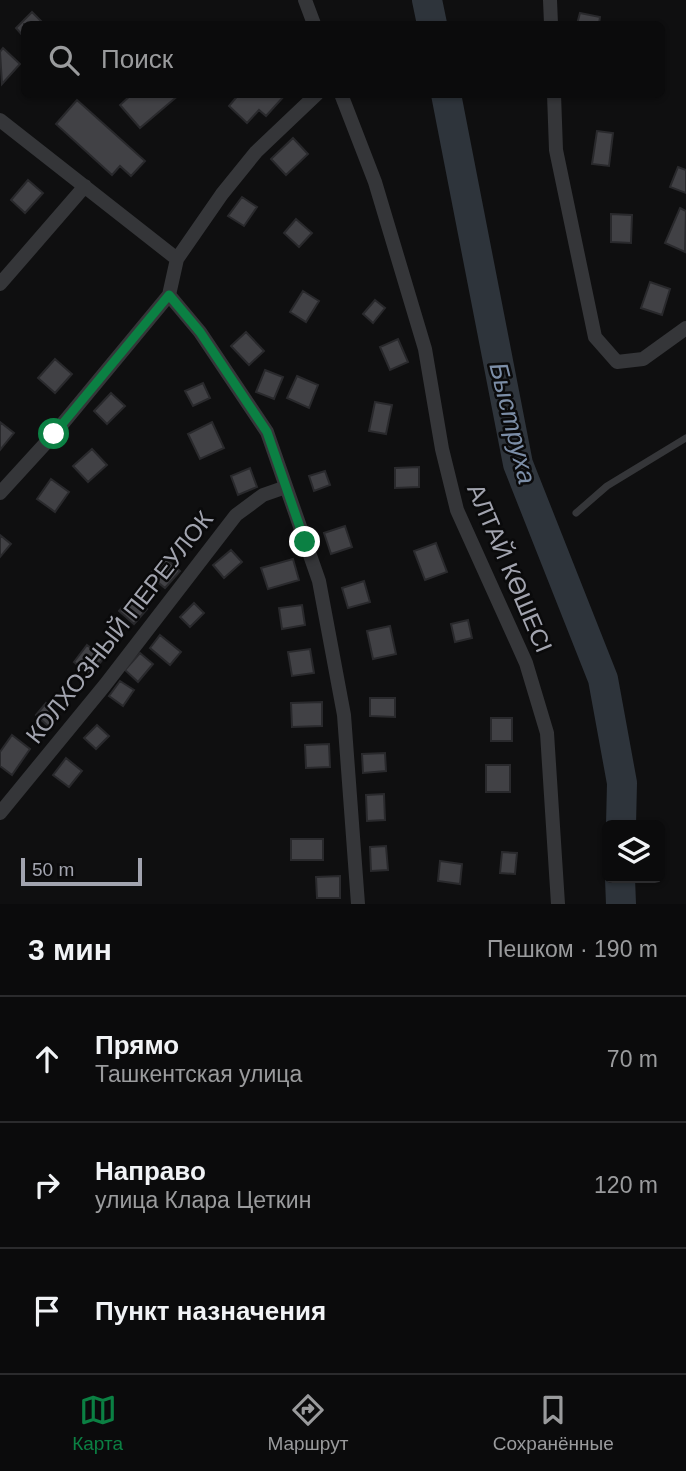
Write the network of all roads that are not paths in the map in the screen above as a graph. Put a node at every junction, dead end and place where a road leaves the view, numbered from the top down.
1 (305, 0) edge
2 (550, 0) edge
3 (313, 21) edge
4 (551, 21) edge
5 (313, 98) edge
6 (343, 98) edge
7 (554, 98) edge
8 (0, 120) edge
9 (85, 186) junction
10 (177, 259) junction
11 (0, 284) edge
12 (169, 295) junction
13 (686, 328) edge
14 (686, 438) edge
15 (286, 487) junction
16 (0, 493) edge
17 (576, 513) dead end
18 (0, 813) edge
19 (358, 904) edge
20 (558, 904) edge

1 - 3 street
2 - 4 street
5 - 10 street
6 - 20 street, АЛТАЙ КӨШЕСІ
7 - 13 street
8 - 9 street
9 - 10 street
9 - 11 street
10 - 12 street
12 - 15 street
12 - 16 street
14 - 17 lane
15 - 18 street, КОЛХОЗНЫЙ ПЕРЕУЛОК
15 - 19 street

